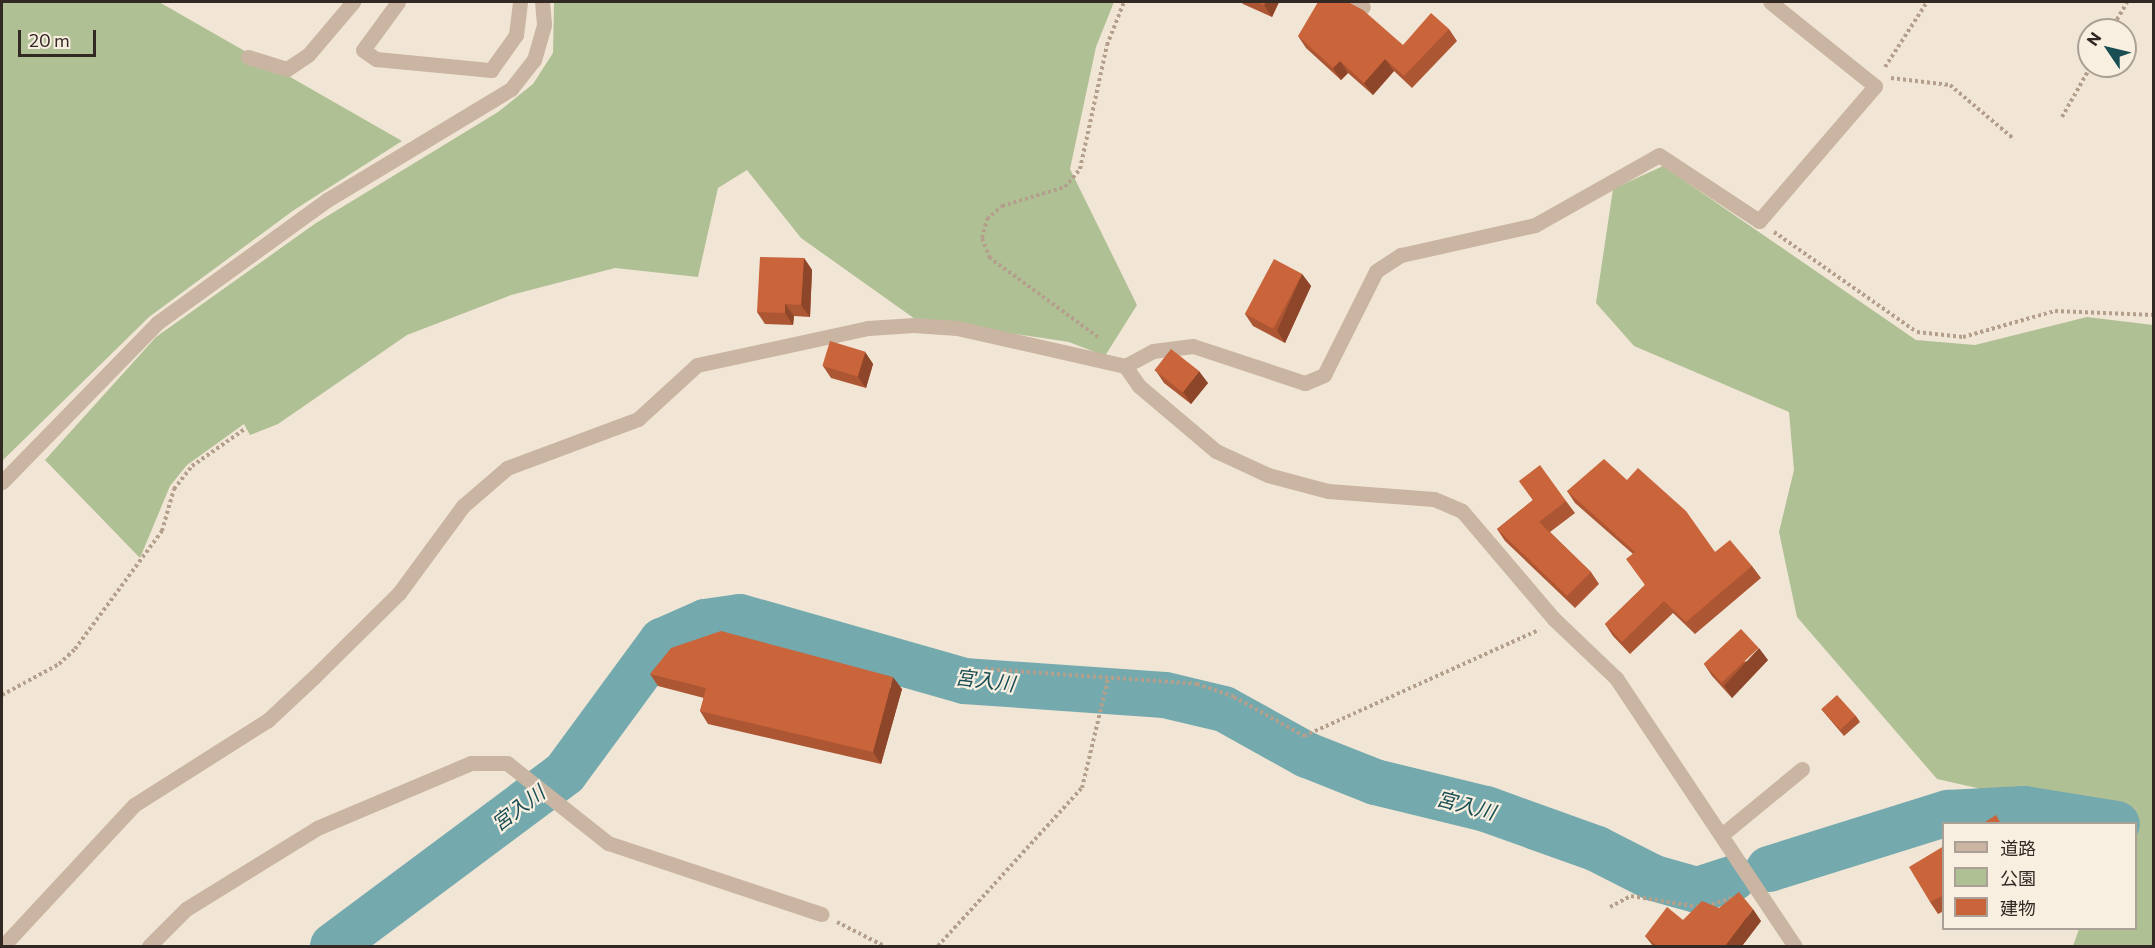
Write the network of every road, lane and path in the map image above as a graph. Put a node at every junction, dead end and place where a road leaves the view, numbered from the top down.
1 (353, 2) edge
2 (398, 2) edge
3 (520, 2) edge
4 (542, 2) edge
5 (1124, 2) edge
6 (1770, 2) edge
7 (1928, 2) edge
8 (2127, 2) edge
9 (2118, 18) edge
10 (248, 57) dead end
11 (2084, 78) edge
12 (2062, 117) dead end
13 (2014, 139) dead end
14 (1759, 221) junction
15 (2154, 315) edge
16 (1125, 366) junction
17 (246, 428) dead end
18 (2, 482) edge
19 (1554, 619) junction
20 (985, 669) dead end
21 (1108, 679) junction
22 (2, 695) edge
23 (1802, 769) dead end
24 (1724, 833) junction
25 (1758, 886) junction
26 (1610, 907) dead end
27 (821, 914) joint
28 (8, 946) edge
29 (149, 946) edge
30 (884, 946) edge
31 (938, 946) edge
32 (1795, 946) edge

1 - 10 street
2 - 3 street
4 - 18 street
5 - 16 path
6 - 14 street
7 - 13 path
8 - 9 path
11 - 12 path
14 - 15 path
14 - 16 street
16 - 19 street
16 - 28 street
17 - 22 path
19 - 21 path
19 - 24 street
20 - 21 path
21 - 31 path
23 - 24 street
24 - 25 street
25 - 26 path
25 - 32 street
27 - 29 street
27 - 30 path

